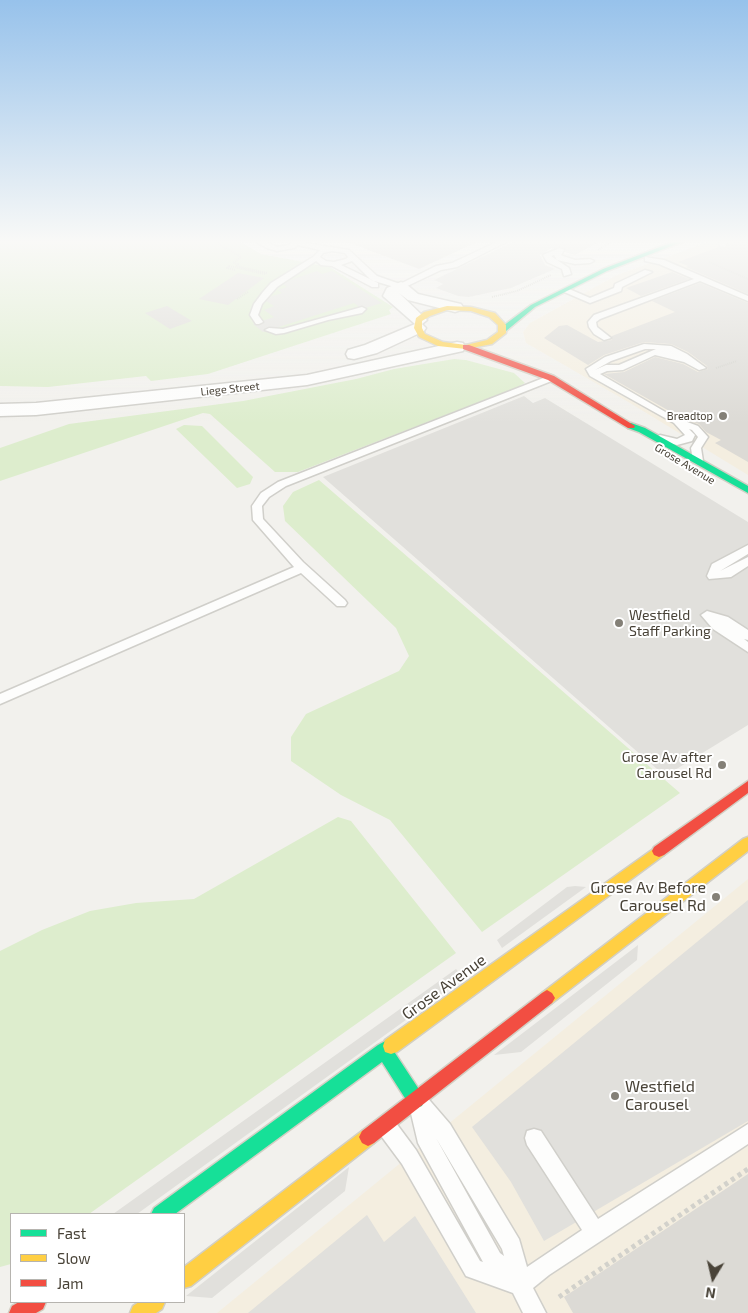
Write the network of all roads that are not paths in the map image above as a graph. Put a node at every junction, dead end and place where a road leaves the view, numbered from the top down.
1 (262, 301) edge
2 (396, 301) edge
3 (431, 301) edge
4 (488, 301) edge
5 (543, 301) edge
6 (640, 301) edge
7 (459, 308) junction
8 (362, 309) dead end
9 (259, 322) dead end
10 (419, 324) junction
11 (269, 330) dead end
12 (504, 334) junction
13 (607, 338) dead end
14 (462, 347) junction
15 (525, 355) dead end
16 (687, 360) junction
17 (702, 368) dead end
18 (597, 370) junction
19 (551, 378) junction
20 (0, 398) edge
21 (0, 410) edge
22 (624, 423) junction
23 (691, 430) junction
24 (655, 438) junction
25 (698, 461) junction
26 (748, 490) edge
27 (748, 502) edge
28 (748, 549) edge
29 (748, 561) edge
30 (302, 568) junction
31 (341, 603) dead end
32 (748, 636) edge
33 (748, 648) edge
34 (0, 699) edge
35 (748, 786) edge
36 (748, 843) edge
37 (384, 1052) junction
38 (416, 1100) junction
39 (385, 1124) junction
40 (748, 1133) edge
41 (534, 1138) dead end
42 (161, 1213) edge
43 (596, 1234) junction
44 (185, 1278) edge
45 (520, 1285) junction
46 (34, 1303) edge
47 (154, 1303) edge
48 (19, 1313) edge
49 (140, 1313) edge
50 (535, 1313) edge

1 - 9 lane
2 - 10 street
3 - 7 street
4 - 7 street
5 - 12 street
6 - 13 lane
7 - 10 street
7 - 12 street
8 - 11 lane
10 - 14 street, Grose Avenue
10 - 20 street, Liege Street
12 - 14 street
14 - 19 street, Grose Avenue
14 - 21 street, Liege Street
15 - 19 street, Grose Avenue
16 - 17 lane
16 - 18 lane
16 - 18 lane
18 - 23 lane
19 - 22 street, Grose Avenue
19 - 30 lane
22 - 24 street, Grose Avenue
22 - 27 street, Grose Avenue
23 - 24 lane
23 - 25 lane
24 - 25 street, Grose Avenue
25 - 26 street, Grose Avenue
28 - 29 lane
30 - 31 lane
30 - 34 lane
32 - 33 lane
35 - 37 street, Grose Avenue
36 - 38 street
37 - 38 street
37 - 42 street, Grose Avenue
38 - 39 street
38 - 45 lane
39 - 44 street
39 - 45 lane
40 - 43 lane
41 - 43 lane
43 - 45 lane
45 - 50 lane
46 - 48 street
47 - 49 street

